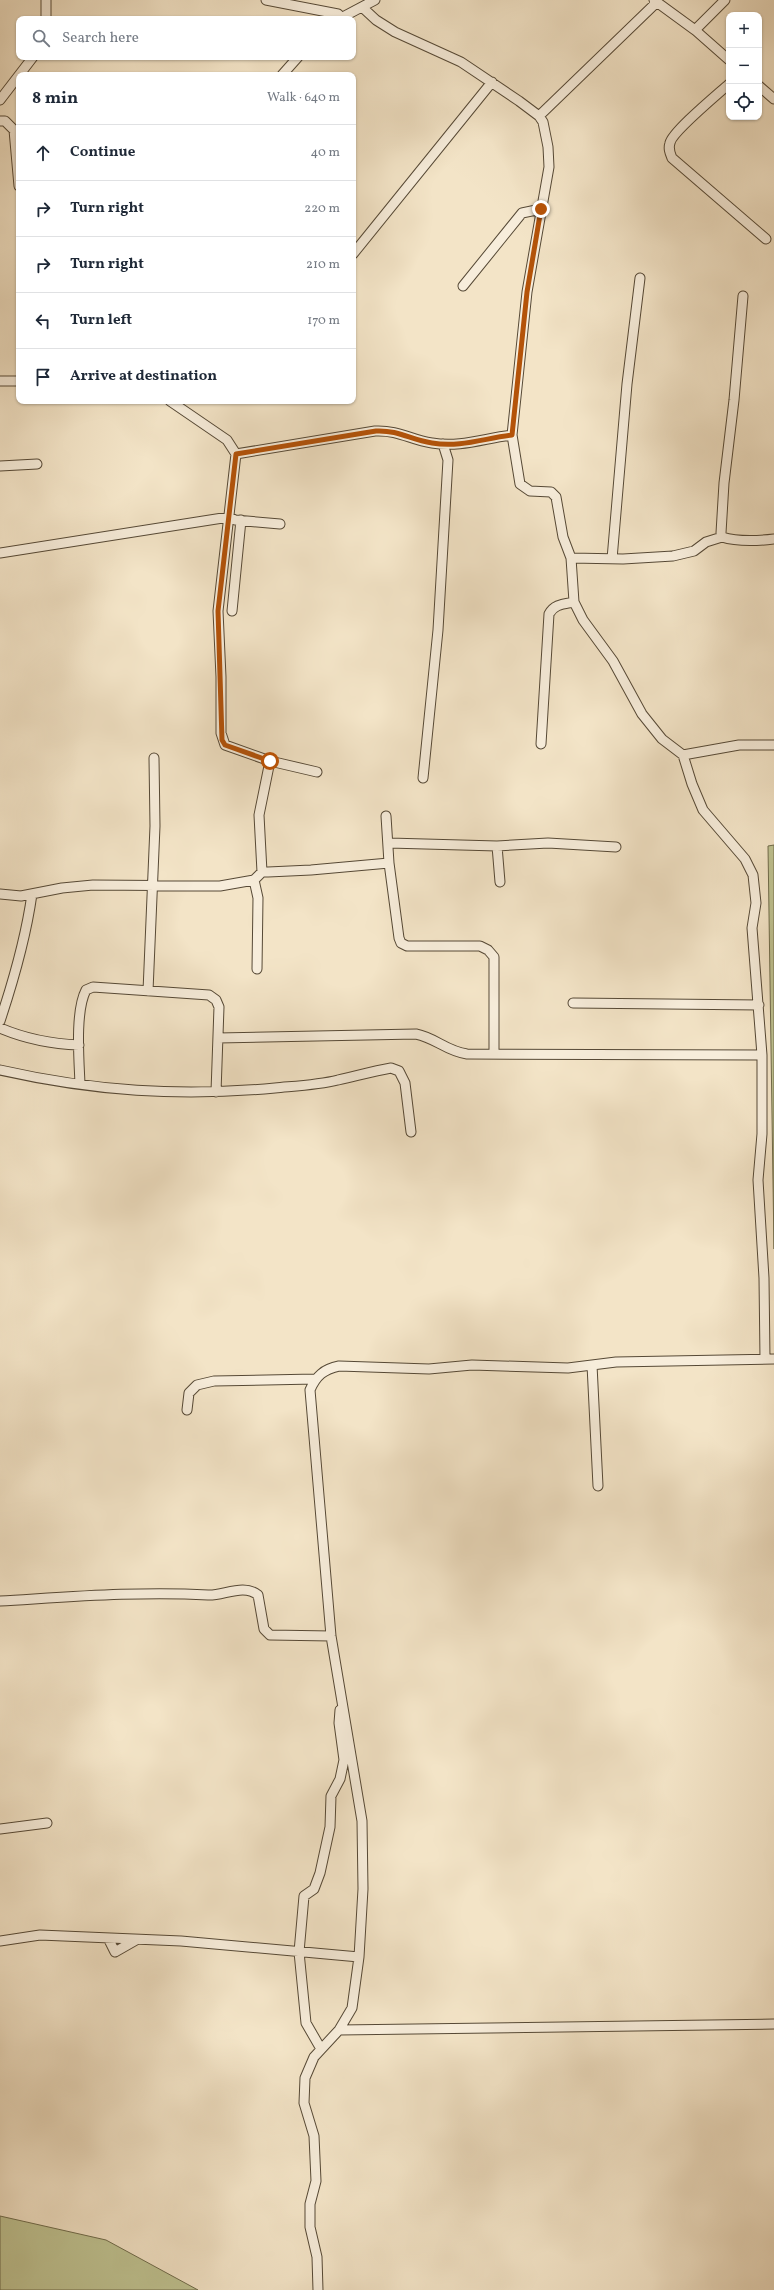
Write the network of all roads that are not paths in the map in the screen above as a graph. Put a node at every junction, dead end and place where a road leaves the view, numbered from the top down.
1 (46, 0) edge
2 (266, 0) edge
3 (725, 0) edge
4 (373, 1) edge
5 (655, 1) edge
6 (362, 7) junction
7 (46, 16) edge
8 (339, 16) edge
9 (344, 16) edge
10 (695, 30) junction
11 (726, 57) edge
12 (31, 60) edge
13 (295, 60) edge
14 (21, 72) edge
15 (285, 72) edge
16 (16, 79) edge
17 (492, 82) junction
18 (726, 87) edge
19 (762, 89) edge
20 (774, 99) edge
21 (0, 100) edge
22 (539, 116) junction
23 (0, 121) edge
24 (16, 148) edge
25 (541, 209) junction
26 (766, 239) dead end
27 (356, 250) edge
28 (640, 278) dead end
29 (463, 286) dead end
30 (743, 296) dead end
31 (0, 381) edge
32 (16, 381) edge
33 (174, 404) edge
34 (512, 435) junction
35 (443, 444) junction
36 (236, 454) junction
37 (38, 464) dead end
38 (0, 466) edge
39 (229, 517) junction
40 (240, 520) junction
41 (280, 524) dead end
42 (722, 537) junction
43 (774, 540) edge
44 (0, 553) edge
45 (571, 558) junction
46 (612, 559) junction
47 (574, 602) junction
48 (232, 611) dead end
49 (541, 744) dead end
50 (774, 746) edge
51 (682, 755) junction
52 (154, 758) dead end
53 (270, 761) junction
54 (317, 772) dead end
55 (423, 778) dead end
56 (386, 816) dead end
57 (389, 843) junction
58 (497, 846) junction
59 (616, 847) dead end
60 (389, 863) junction
61 (262, 872) junction
62 (254, 880) junction
63 (500, 882) dead end
64 (153, 885) junction
65 (0, 894) edge
66 (32, 894) junction
67 (257, 969) dead end
68 (148, 991) junction
69 (573, 1004) dead end
70 (759, 1004) junction
71 (0, 1021) edge
72 (0, 1028) edge
73 (218, 1038) junction
74 (79, 1045) junction
75 (494, 1052) junction
76 (762, 1055) junction
77 (0, 1070) edge
78 (80, 1084) junction
79 (216, 1092) junction
80 (411, 1132) dead end
81 (770, 1359) edge
82 (592, 1365) junction
83 (315, 1379) junction
84 (187, 1410) dead end
85 (598, 1486) dead end
86 (0, 1601) edge
87 (331, 1636) junction
88 (341, 1696) junction
89 (47, 1823) dead end
90 (0, 1829) edge
91 (108, 1938) junction
92 (136, 1940) junction
93 (0, 1942) edge
94 (299, 1952) junction
95 (359, 1957) junction
96 (774, 2024) edge
97 (339, 2030) junction
98 (322, 2049) junction
99 (318, 2290) edge

1 - 7 street
2 - 8 street
3 - 10 street
4 - 6 street
5 - 10 street
5 - 22 street
6 - 9 street
6 - 17 street
10 - 11 street
12 - 14 street
13 - 15 street
16 - 21 street
17 - 22 street
17 - 27 street
18 - 26 street
19 - 20 street
22 - 25 street
23 - 24 street
25 - 29 street
25 - 34 street
28 - 46 street
30 - 42 street
31 - 32 street
33 - 36 street
34 - 35 street
34 - 45 street
35 - 36 street
35 - 55 street
36 - 39 street
37 - 38 street
39 - 40 street
39 - 44 street
39 - 53 street
40 - 41 street
40 - 48 street
42 - 43 street
42 - 46 street
45 - 46 street
45 - 47 street
47 - 49 street
47 - 51 street
50 - 51 street
51 - 70 street
52 - 64 street
53 - 54 street
53 - 61 street
56 - 57 street
57 - 58 street
57 - 60 street
58 - 59 street
58 - 63 street
60 - 61 street
60 - 75 street
61 - 62 street
62 - 64 street
62 - 67 street
64 - 66 street
64 - 68 street
65 - 66 street
66 - 71 street
68 - 73 street
68 - 74 street
69 - 70 street
70 - 76 street
72 - 74 street
73 - 75 street
73 - 79 street
74 - 78 street
75 - 76 street
76 - 81 street
77 - 78 street
78 - 79 street
79 - 80 street
81 - 82 street
82 - 83 street
82 - 85 street
83 - 84 street
83 - 87 street
86 - 87 street
87 - 88 street
88 - 94 street
88 - 95 street
89 - 90 street
91 - 92 street
91 - 92 street
91 - 93 street
92 - 94 street
94 - 95 street
94 - 98 street
95 - 97 street
96 - 97 street
97 - 98 street
98 - 99 street

